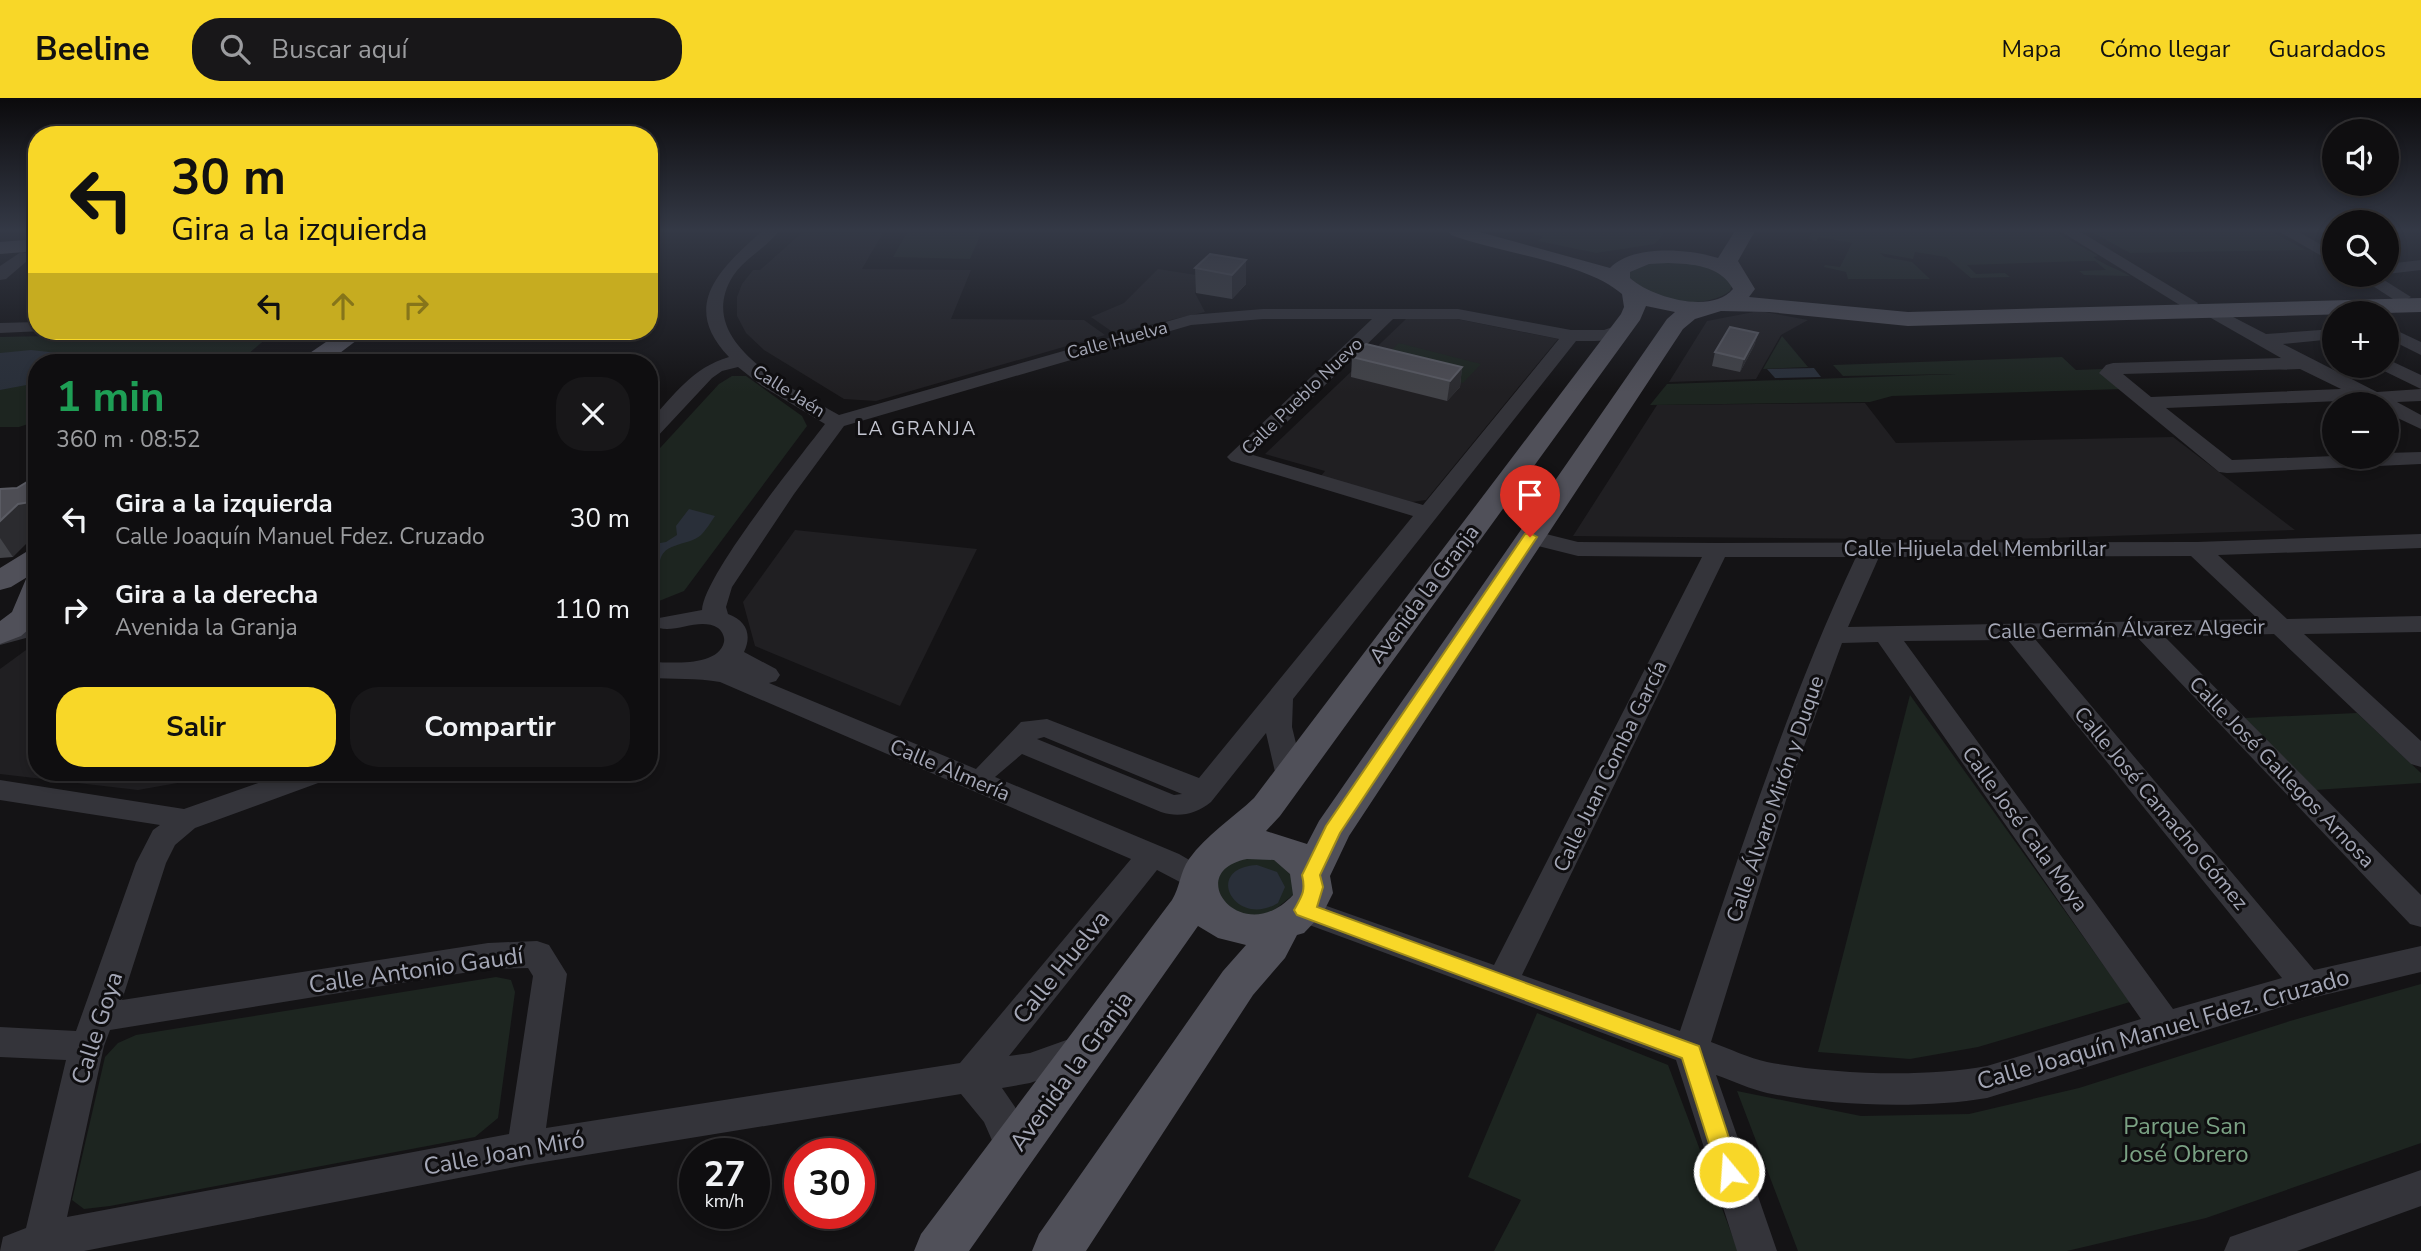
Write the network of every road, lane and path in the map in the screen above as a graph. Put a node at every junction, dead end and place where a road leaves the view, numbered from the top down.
1 (721, 285) edge
2 (1622, 285) edge
3 (1742, 285) edge
4 (1751, 285) edge
5 (2163, 285) edge
6 (1626, 287) junction
7 (2387, 287) edge
8 (2415, 302) edge
9 (1716, 306) junction
10 (2200, 306) junction
11 (1387, 314) junction
12 (28, 327) edge
13 (0, 328) edge
14 (1621, 330) junction
15 (2322, 335) edge
16 (1571, 336) junction
17 (721, 337) junction
18 (2399, 338) edge
19 (344, 340) edge
20 (363, 340) edge
21 (2261, 340) junction
22 (2421, 352) edge
23 (324, 354) edge
24 (343, 354) edge
25 (2399, 356) edge
26 (740, 360) junction
27 (2307, 365) junction
28 (2322, 365) edge
29 (2399, 371) edge
30 (757, 372) junction
31 (705, 379) junction
32 (2421, 383) edge
33 (2362, 392) edge
34 (2421, 395) edge
35 (2399, 398) edge
36 (2322, 401) edge
37 (2146, 403) junction
38 (2399, 411) edge
39 (837, 422) junction
40 (2421, 423) edge
41 (658, 425) edge
42 (1238, 457) joint
43 (2421, 458) edge
44 (1427, 513) junction
45 (1530, 537) junction
46 (2421, 541) edge
47 (1871, 549) junction
48 (2197, 549) junction
49 (1717, 550) junction
50 (28, 564) edge
51 (0, 581) edge
52 (0, 587) edge
53 (720, 587) junction
54 (28, 592) edge
55 (28, 612) edge
56 (716, 617) junction
57 (2421, 624) edge
58 (658, 627) edge
59 (2281, 627) junction
60 (2143, 629) junction
61 (2015, 632) junction
62 (1885, 633) junction
63 (0, 635) edge
64 (1832, 635) junction
65 (729, 653) junction
66 (658, 670) edge
67 (698, 670) junction
68 (1280, 696) junction
69 (1018, 742) joint
70 (2421, 757) edge
71 (990, 769) junction
72 (1290, 776) junction
73 (294, 781) edge
74 (0, 790) edge
75 (1204, 791) joint
76 (185, 820) junction
77 (1152, 855) junction
78 (1208, 870) junction
79 (1299, 904) junction
80 (2421, 915) edge
81 (2421, 959) edge
82 (1502, 982) junction
83 (2308, 985) junction
84 (2165, 1026) junction
85 (92, 1032) junction
86 (0, 1042) edge
87 (1087, 1047) junction
88 (1691, 1052) junction
89 (970, 1079) junction
90 (525, 1148) junction
91 (1014, 1149) junction
92 (2418, 1192) edge
93 (33, 1248) edge
94 (939, 1251) edge
95 (1057, 1251) edge
96 (1757, 1251) edge
97 (2244, 1251) edge

1 - 17 street, Calle Jaén
2 - 6 main road
3 - 9 main road
4 - 10 main road
5 - 10 street
6 - 9 main road
6 - 14 main road, Avenida la Granja
7 - 8 street
8 - 10 main road
9 - 10 main road
9 - 45 main road
10 - 21 street
11 - 16 street, Calle Huelva
11 - 39 street, Calle Huelva
11 - 42 street, Calle Pueblo Nuevo
12 - 13 street
14 - 16 street, Calle Huelva
14 - 72 main road, Avenida la Granja
15 - 21 street
16 - 44 street
17 - 26 street, Calle Jaén
17 - 31 street
18 - 22 street
19 - 23 main road
20 - 24 main road
21 - 27 street
22 - 25 street
26 - 30 street, Calle Jaén
26 - 31 street
27 - 28 street
27 - 33 street
27 - 37 street
29 - 32 street
30 - 31 street
30 - 39 street, Calle Jaén
31 - 41 street
34 - 35 street
36 - 37 street
37 - 43 street
38 - 40 street
39 - 53 street, Calle Jaén
42 - 44 street, Calle Pueblo Nuevo
44 - 68 street
45 - 49 street, Calle Hijuela del Membrillar
45 - 79 main road
46 - 48 street, Calle Hijuela del Membrillar
47 - 48 street, Calle Hijuela del Membrillar
47 - 49 street, Calle Hijuela del Membrillar
47 - 64 street, Calle Álvaro Mirón y Duque
48 - 59 street
49 - 82 street, Calle Juan Comba García
50 - 51 main road
52 - 54 main road
53 - 56 street, Calle Jaén
53 - 58 street, Calle Jaén
55 - 63 main road
56 - 58 street, Calle Jaén
56 - 65 street
57 - 59 street, Calle Germán Álvarez Algecir
59 - 60 street, Calle Germán Álvarez Algecir
59 - 70 street
60 - 61 street, Calle Germán Álvarez Algecir
60 - 80 street, Calle José Gallegos Arnosa
61 - 62 street, Calle Germán Álvarez Algecir
61 - 83 street, Calle José Camacho Gómez
62 - 64 street, Calle Germán Álvarez Algecir
62 - 84 street, Calle José Cala Moya
64 - 88 street, Calle Álvaro Mirón y Duque
65 - 67 street
65 - 71 street, Calle Almería
66 - 67 street
67 - 77 street, Calle Almería
68 - 72 street
68 - 75 street
69 - 71 street
69 - 75 street
71 - 78 street, Calle Almería
72 - 78 main road, Avenida la Granja
73 - 76 street
74 - 76 street
76 - 85 street, Calle Goya
77 - 78 street, Calle Almería
77 - 89 street, Calle Huelva
78 - 79 main road
78 - 79 main road
78 - 87 main road, Avenida la Granja
79 - 82 street, Calle Joaquín Manuel Fdez. Cruzado
79 - 95 main road
81 - 83 street, Calle Joaquín Manuel Fdez. Cruzado
82 - 88 street, Calle Joaquín Manuel Fdez. Cruzado
83 - 84 street, Calle Joaquín Manuel Fdez. Cruzado
84 - 88 street, Calle Joaquín Manuel Fdez. Cruzado
85 - 86 street
85 - 90 street, Calle Antonio Gaudí
85 - 93 street, Calle Goya
87 - 89 street, Calle Joan Miró
87 - 91 main road, Avenida la Granja
88 - 96 street
89 - 90 street, Calle Joan Miró
89 - 91 street
90 - 93 street, Calle Joan Miró
91 - 94 main road, Avenida la Granja
92 - 97 street

